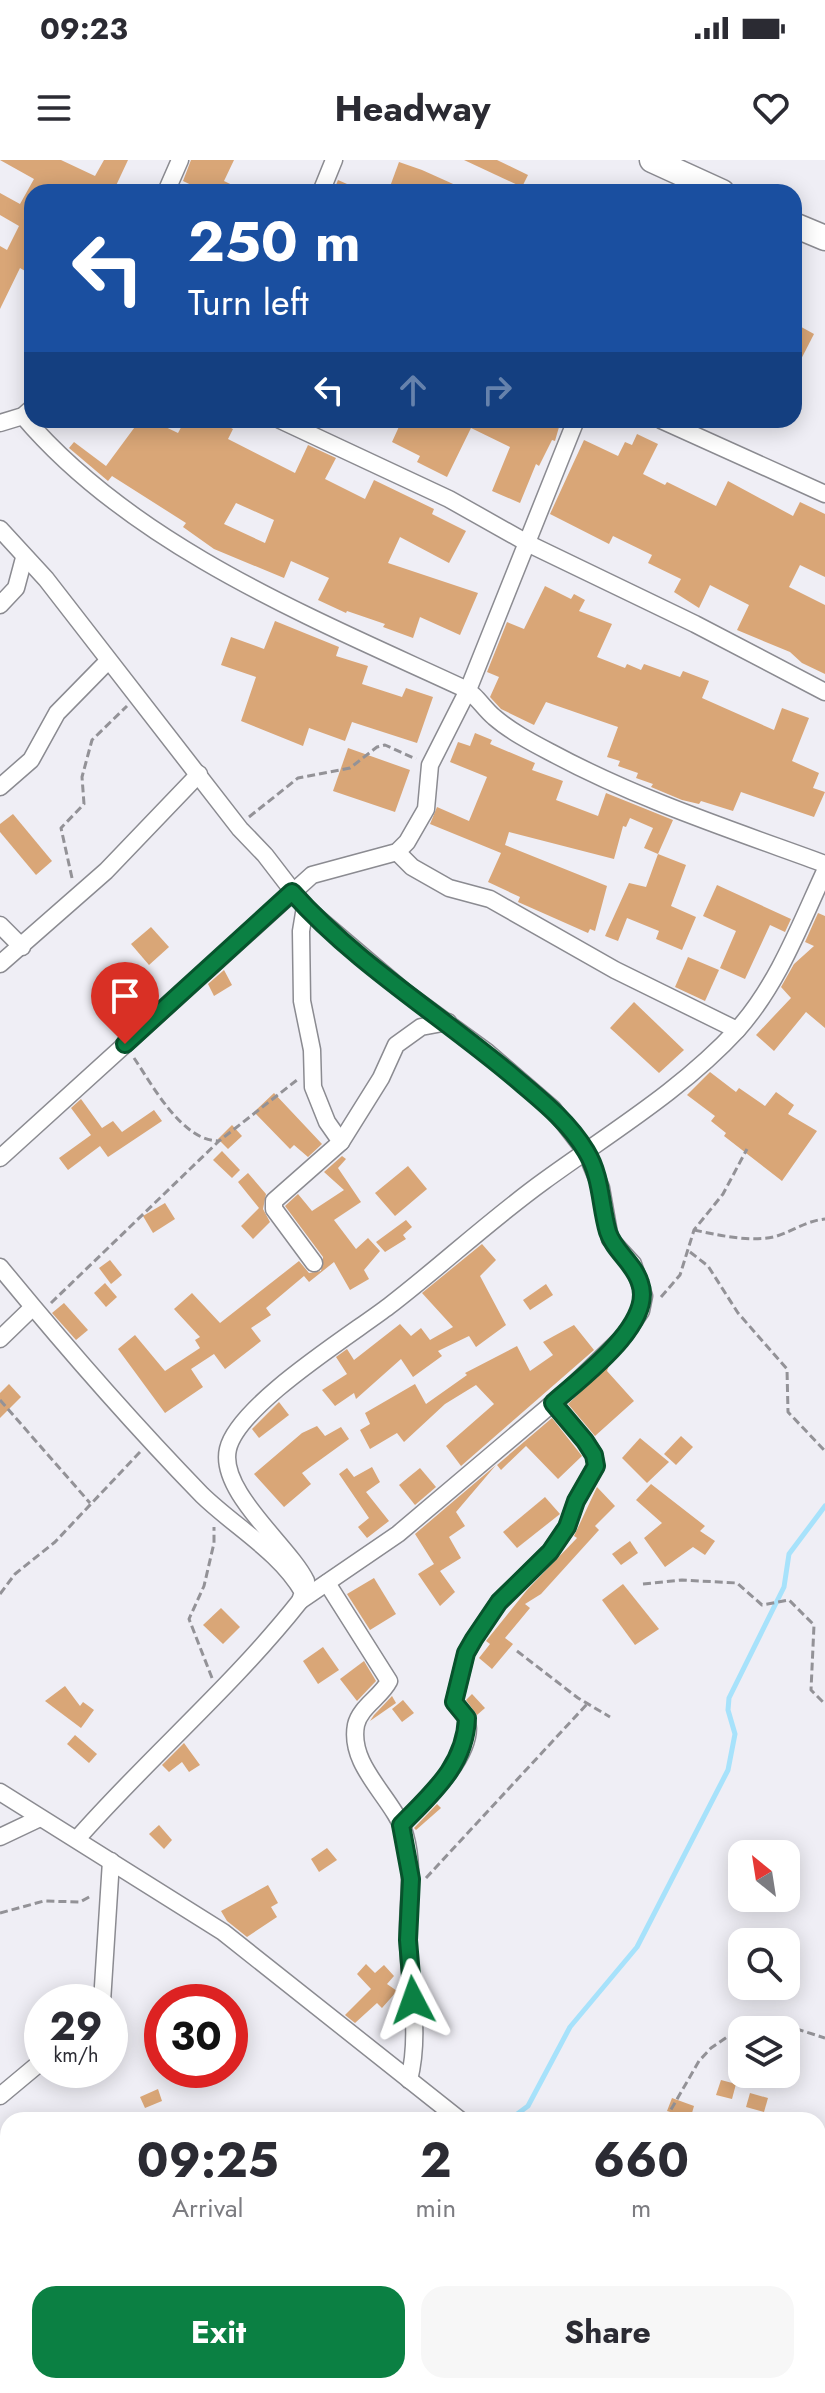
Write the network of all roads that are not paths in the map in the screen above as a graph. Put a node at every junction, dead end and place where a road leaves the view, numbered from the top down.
1 (180, 160) edge
2 (334, 160) edge
3 (652, 160) edge
4 (174, 184) edge
5 (324, 184) edge
6 (704, 184) edge
7 (802, 228) edge
8 (825, 238) edge
9 (24, 414) edge
10 (0, 423) edge
11 (42, 428) edge
12 (297, 428) edge
13 (573, 428) edge
14 (683, 428) edge
15 (825, 494) edge
16 (0, 529) edge
17 (529, 544) junction
18 (24, 558) junction
19 (0, 605) edge
20 (107, 662) junction
21 (468, 690) junction
22 (825, 692) edge
23 (199, 774) junction
24 (0, 787) edge
25 (397, 852) junction
26 (825, 864) edge
27 (825, 871) edge
28 (292, 892) junction
29 (305, 907) junction
30 (0, 925) edge
31 (22, 947) junction
32 (0, 964) edge
33 (448, 1022) junction
34 (737, 1030) junction
35 (341, 1142) junction
36 (586, 1152) junction
37 (0, 1158) edge
38 (314, 1263) dead end
39 (0, 1267) edge
40 (36, 1312) junction
41 (0, 1339) edge
42 (553, 1403) junction
43 (327, 1583) junction
44 (301, 1596) junction
45 (0, 1792) edge
46 (38, 1819) junction
47 (401, 1825) junction
48 (0, 1837) edge
49 (77, 1839) junction
50 (111, 1861) junction
51 (104, 1984) edge
52 (24, 2076) edge
53 (409, 2080) junction
54 (0, 2096) edge
55 (450, 2112) edge

1 - 4 street
2 - 5 street
3 - 6 highway
7 - 8 highway
9 - 10 street
11 - 21 street
12 - 17 street
13 - 17 street
14 - 15 street
16 - 18 street
17 - 21 street
17 - 22 street
18 - 19 street
18 - 20 street
20 - 23 street
20 - 24 street
21 - 25 street
21 - 26 street
23 - 28 street
23 - 31 street
25 - 28 street
25 - 34 street
27 - 34 street
28 - 29 street
28 - 37 street
29 - 33 street
29 - 35 street
30 - 31 street
31 - 32 street
33 - 35 street
33 - 36 street
34 - 36 street
35 - 38 street
36 - 42 street
36 - 44 street
39 - 40 street
40 - 41 street
40 - 44 street
42 - 43 street
42 - 47 street
43 - 44 street
43 - 47 street
44 - 49 street
45 - 46 street
46 - 48 street
46 - 49 street
47 - 53 street
49 - 50 street
50 - 51 street
50 - 53 street
52 - 54 street
53 - 55 street

